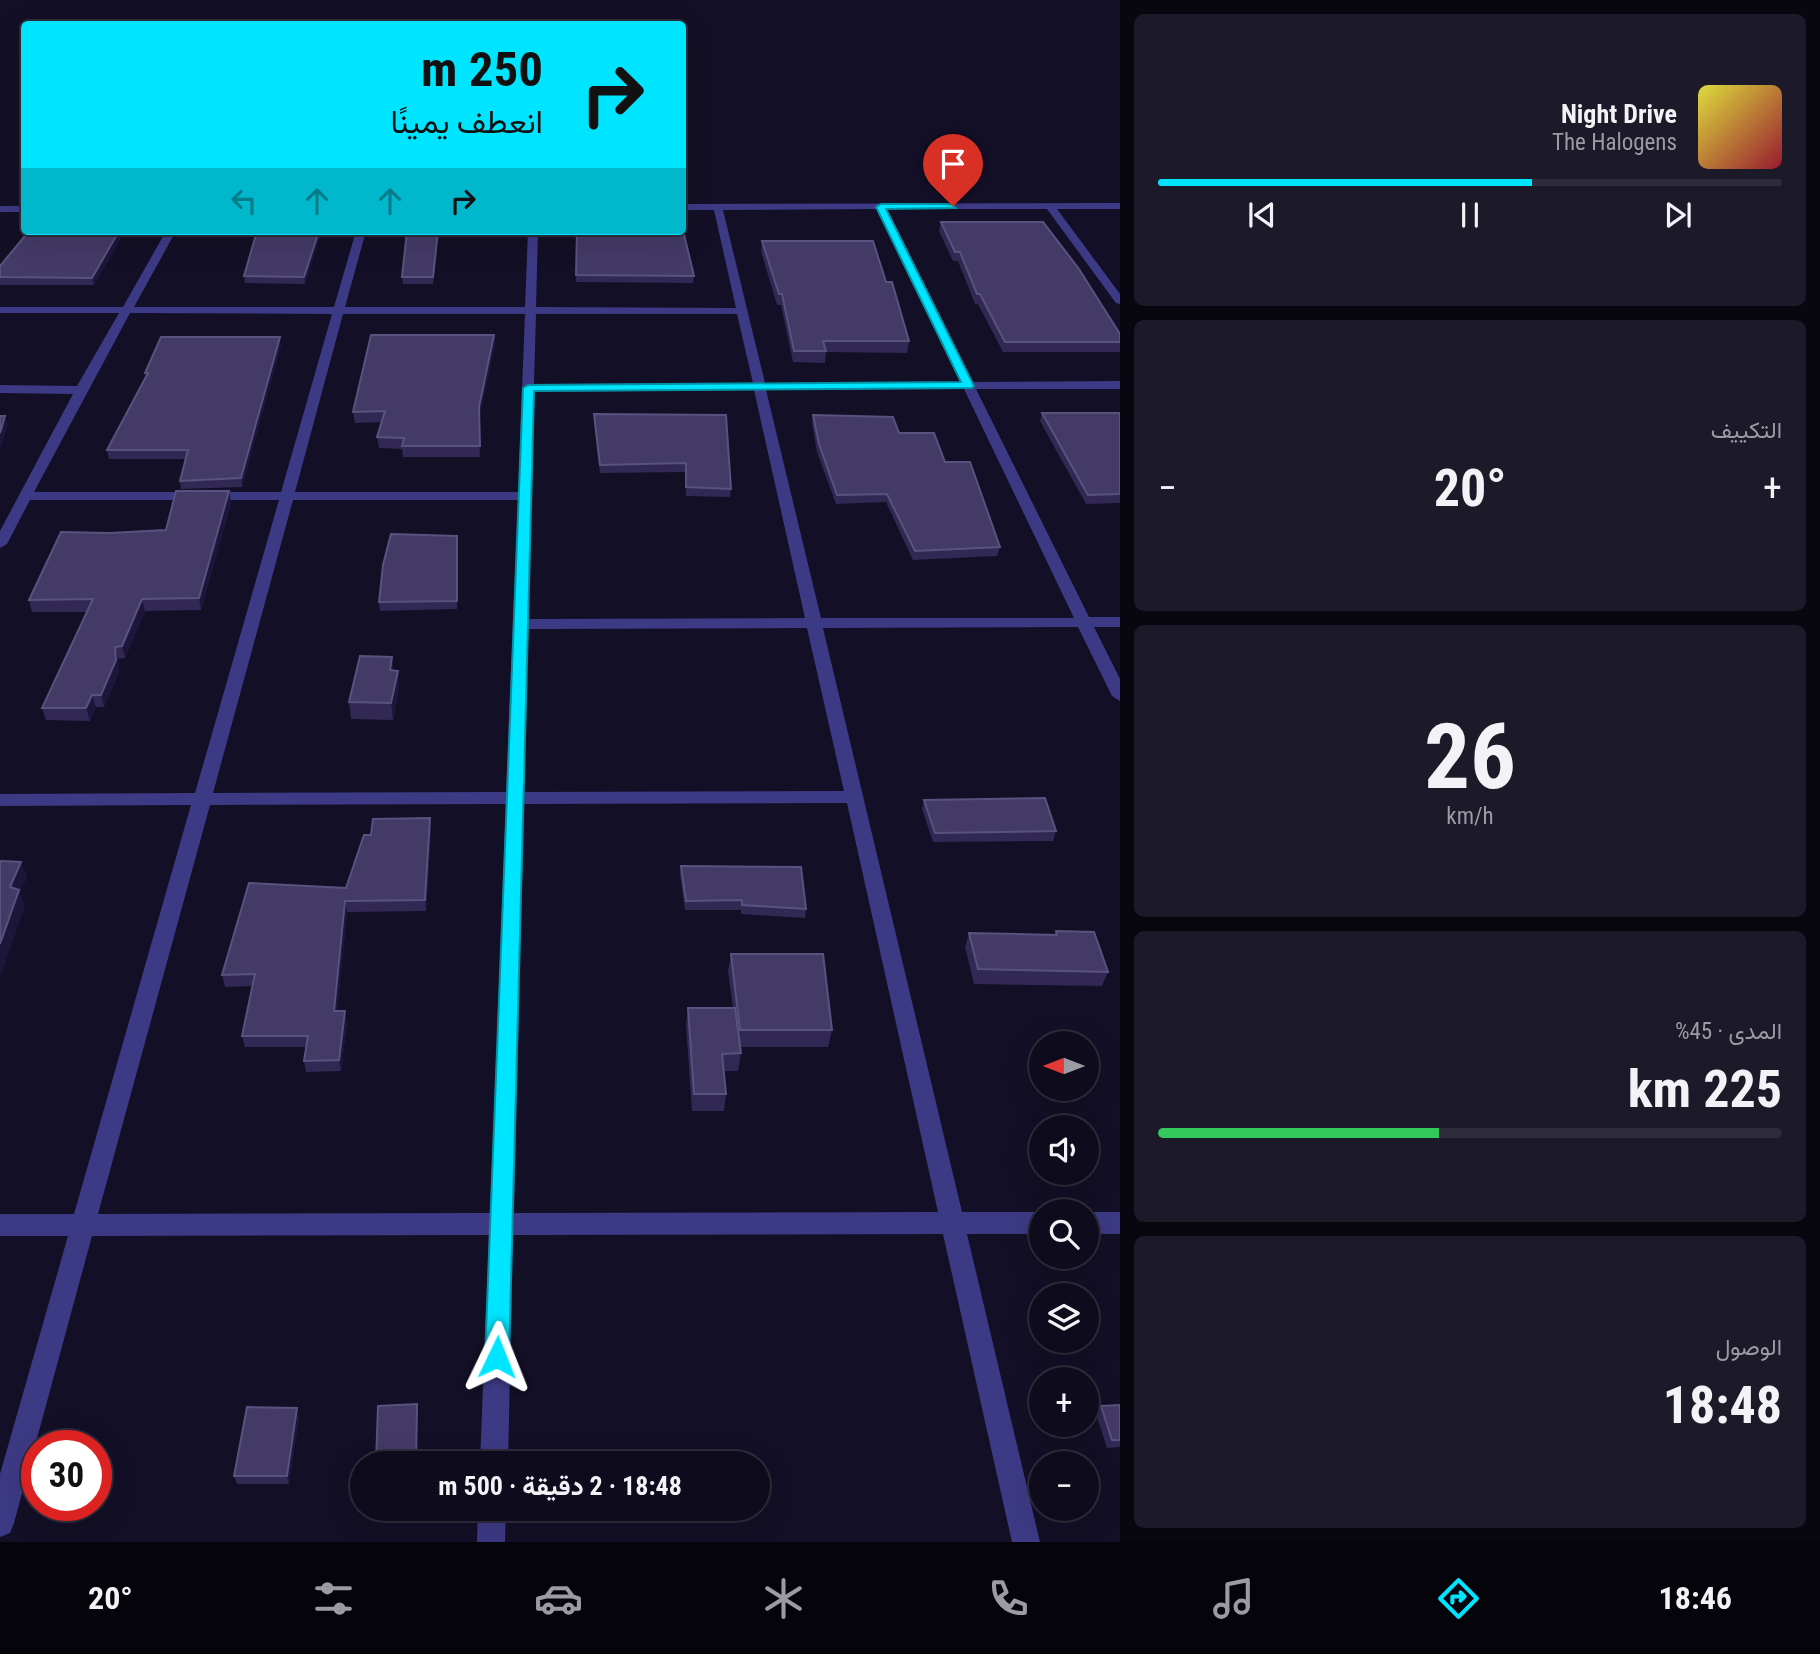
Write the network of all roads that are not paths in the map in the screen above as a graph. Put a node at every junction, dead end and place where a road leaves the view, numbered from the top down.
1 (1050, 206) junction
2 (1120, 206) edge
3 (686, 207) edge
4 (718, 207) junction
5 (881, 207) junction
6 (5, 209) edge
7 (0, 222) edge
8 (169, 235) edge
9 (360, 235) edge
10 (533, 235) edge
11 (1120, 301) edge
12 (0, 310) edge
13 (127, 310) junction
14 (339, 310) junction
15 (531, 310) junction
16 (742, 311) junction
17 (1120, 385) edge
18 (760, 386) junction
19 (968, 386) junction
20 (528, 388) junction
21 (0, 389) edge
22 (81, 390) junction
23 (287, 495) junction
24 (26, 496) junction
25 (525, 496) junction
26 (0, 544) edge
27 (1084, 622) junction
28 (1120, 622) edge
29 (814, 623) junction
30 (520, 625) junction
31 (1120, 696) edge
32 (854, 797) junction
33 (202, 799) junction
34 (0, 800) edge
35 (515, 800) junction
36 (953, 1223) junction
37 (1029, 1223) edge
38 (1099, 1223) edge
39 (1120, 1223) edge
40 (501, 1224) junction
41 (0, 1225) edge
42 (83, 1225) junction
43 (494, 1451) edge
44 (492, 1521) edge
45 (0, 1523) edge
46 (491, 1542) edge
47 (1026, 1542) edge

1 - 2 street
1 - 5 street
1 - 11 street
3 - 4 street
4 - 5 street
4 - 16 street
5 - 19 street
6 - 7 street
8 - 13 street
9 - 14 street
10 - 15 street
12 - 13 street
13 - 14 street
13 - 22 street
14 - 15 street
14 - 23 street
15 - 16 street
15 - 20 street
16 - 18 street
17 - 19 street
18 - 19 street
18 - 20 street
18 - 29 street
19 - 27 street
20 - 25 street
21 - 22 street
22 - 24 street
23 - 24 street
23 - 25 street
23 - 33 street
24 - 26 street
25 - 30 street
27 - 28 street
27 - 29 street
27 - 31 street
29 - 30 street
29 - 32 street
30 - 35 street
32 - 35 street
32 - 36 street
33 - 34 street
33 - 35 street
33 - 42 street
35 - 40 street
36 - 37 street
36 - 40 street
36 - 47 street
38 - 39 street
40 - 42 street
40 - 43 street
41 - 42 street
42 - 45 street
44 - 46 street

